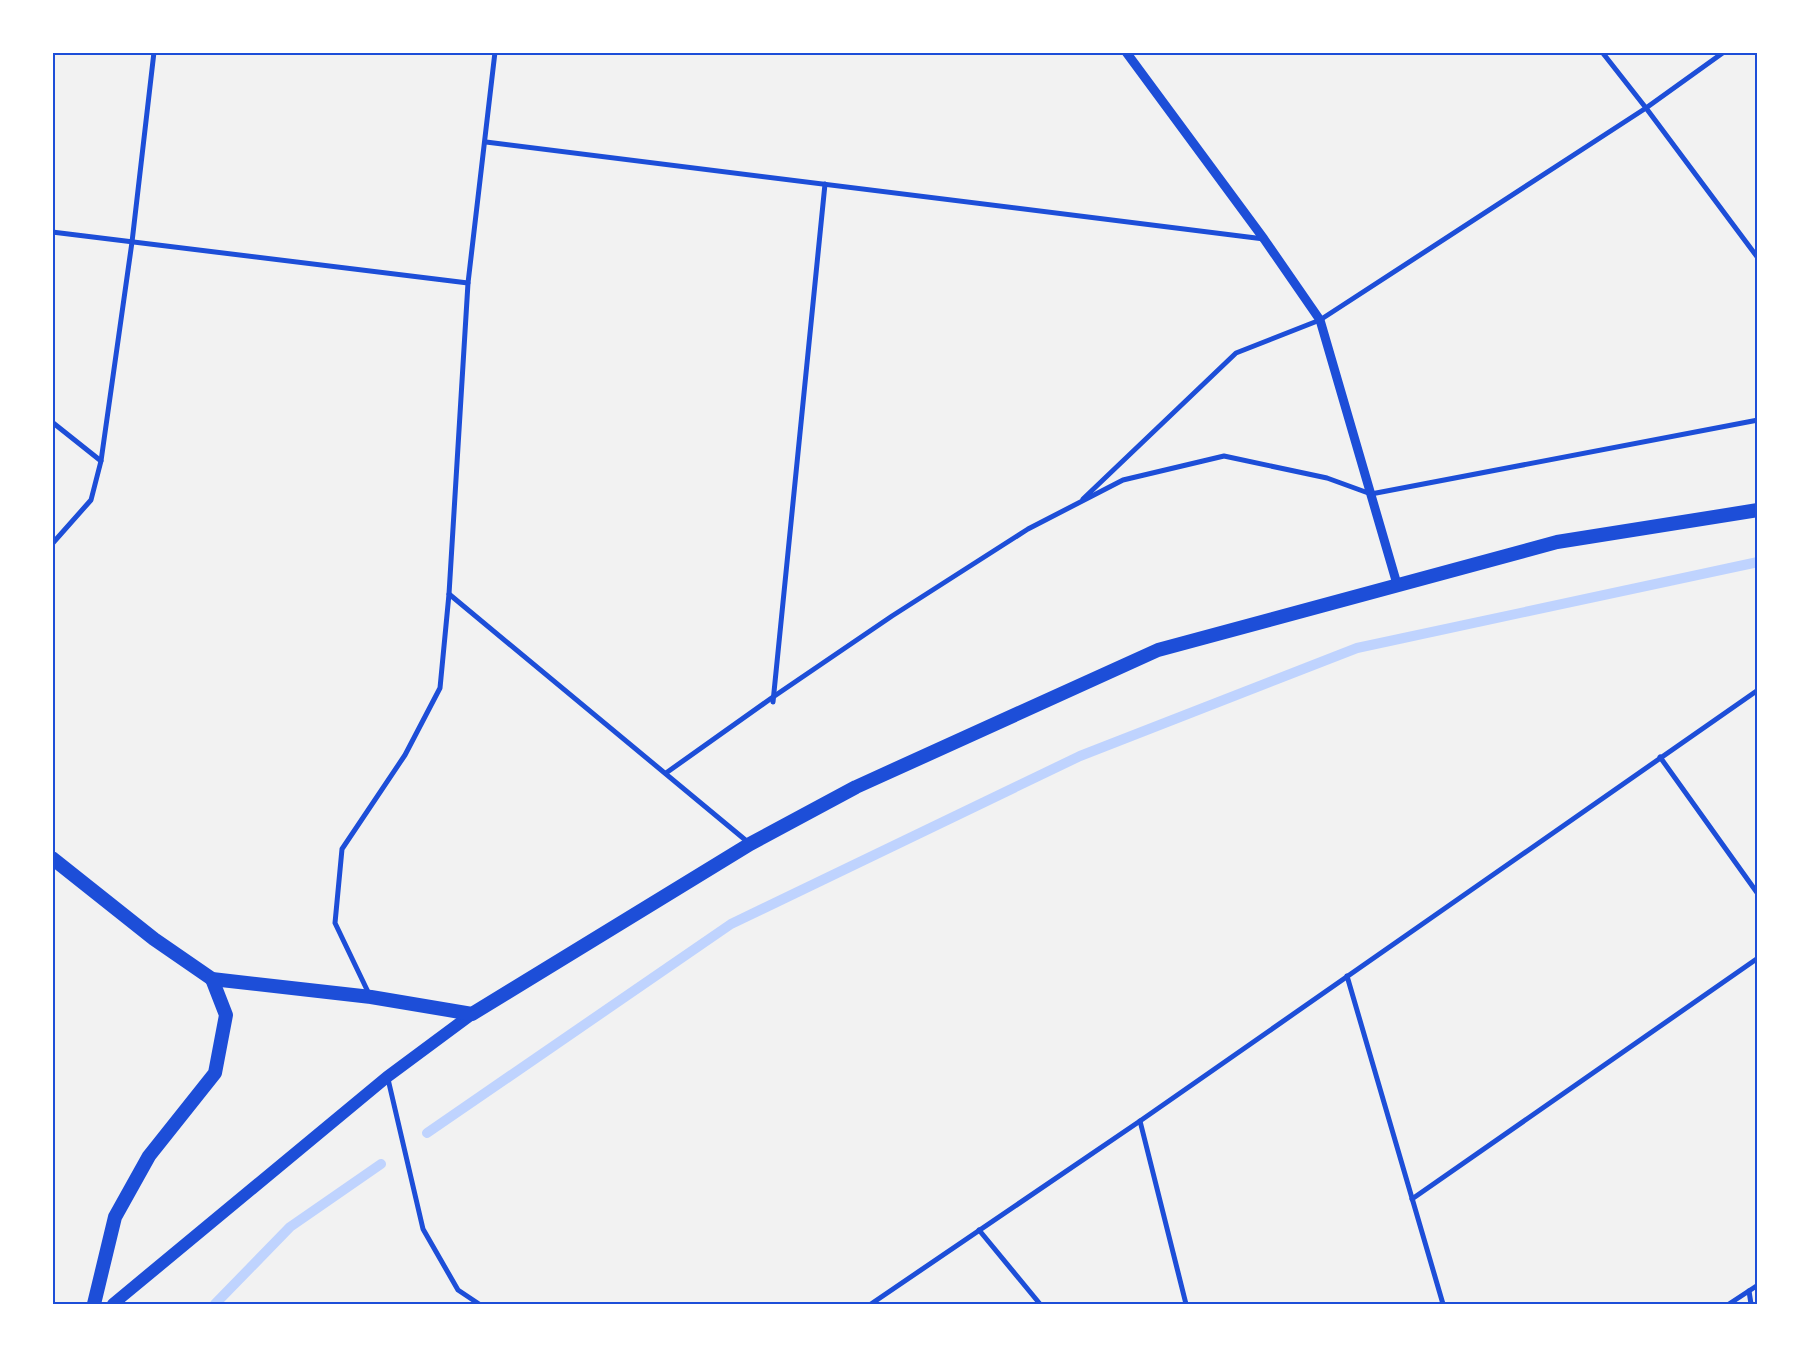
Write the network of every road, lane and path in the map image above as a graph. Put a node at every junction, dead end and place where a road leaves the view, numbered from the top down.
1 (154, 52) edge
2 (495, 52) edge
3 (1126, 52) edge
4 (1602, 52) edge
5 (1724, 52) edge
6 (1646, 108) junction
7 (486, 142) junction
8 (824, 184) junction
9 (52, 232) edge
10 (1264, 239) junction
11 (132, 242) junction
12 (1758, 258) edge
13 (468, 283) junction
14 (1320, 320) junction
15 (1758, 420) edge
16 (52, 422) edge
17 (101, 460) junction
18 (1371, 494) junction
19 (1079, 503) junction
20 (1758, 510) edge
21 (52, 544) edge
22 (1397, 584) junction
23 (449, 594) junction
24 (1758, 690) edge
25 (773, 699) junction
26 (1660, 757) junction
27 (666, 773) junction
28 (750, 844) junction
29 (52, 858) edge
30 (1758, 894) edge
31 (1758, 958) edge
32 (1347, 976) junction
33 (212, 980) junction
34 (371, 997) junction
35 (472, 1014) junction
36 (387, 1077) junction
37 (1140, 1121) junction
38 (1412, 1199) junction
39 (979, 1230) junction
40 (1758, 1285) edge
41 (1749, 1291) junction
42 (94, 1304) edge
43 (113, 1304) edge
44 (479, 1304) edge
45 (871, 1304) edge
46 (1040, 1304) edge
47 (1186, 1304) edge
48 (1443, 1304) edge
49 (1729, 1304) edge
50 (1751, 1304) edge

1 - 11 street
2 - 7 street
3 - 10 street
4 - 6 street
5 - 6 street
6 - 12 street
6 - 14 street
7 - 8 street
7 - 13 street
8 - 10 street
8 - 25 street
9 - 11 street
10 - 14 street
11 - 13 street
11 - 17 street
13 - 23 street
14 - 18 street
14 - 19 street
15 - 18 street
16 - 17 street
17 - 21 street
18 - 19 street
18 - 22 street
19 - 25 street
20 - 22 highway
22 - 28 highway
23 - 27 street
23 - 34 street
24 - 26 street
25 - 27 street
26 - 30 street
26 - 32 street
27 - 28 street
28 - 35 highway
29 - 33 highway
31 - 38 street
32 - 37 street
32 - 38 street
33 - 34 highway
33 - 42 highway
34 - 35 highway
35 - 36 main road
36 - 43 main road
36 - 44 street
37 - 39 street
37 - 47 street
38 - 48 street
39 - 45 street
39 - 46 street
40 - 41 street
41 - 49 street
41 - 50 street

